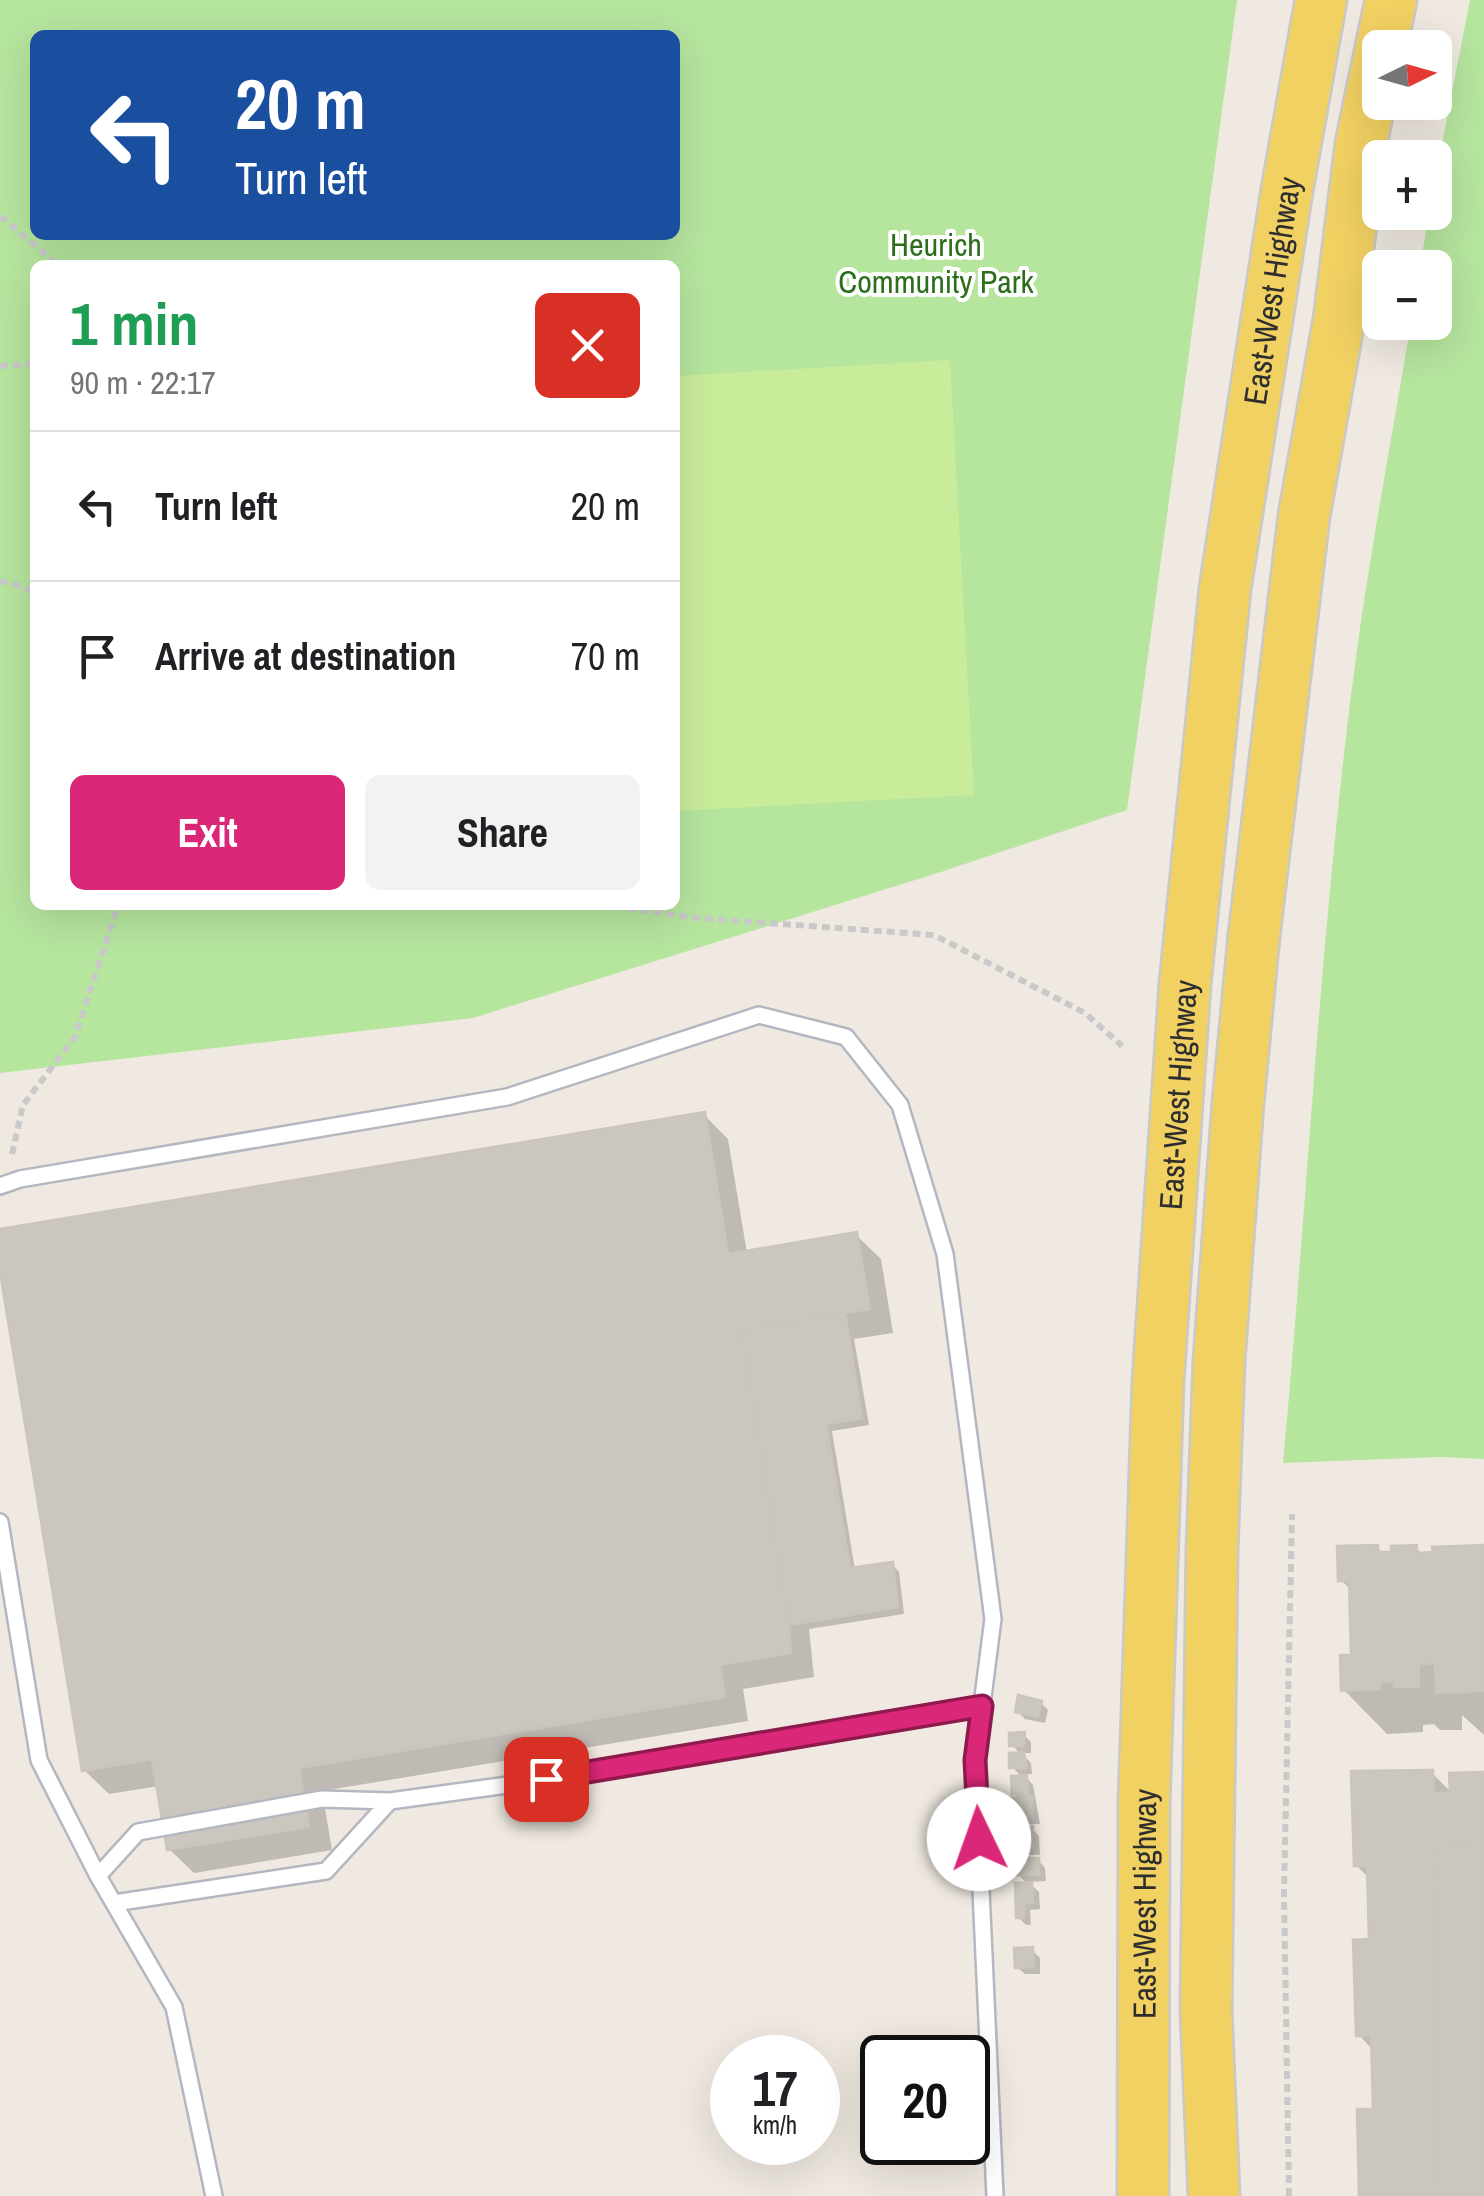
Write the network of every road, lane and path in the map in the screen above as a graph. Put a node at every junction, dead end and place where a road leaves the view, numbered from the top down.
1 (1321, 0) edge
2 (1391, 0) edge
3 (1384, 30) edge
4 (1366, 120) edge
5 (0, 216) edge
6 (52, 260) edge
7 (30, 364) edge
8 (0, 366) edge
9 (0, 581) edge
10 (30, 591) edge
11 (116, 910) edge
12 (639, 910) edge
13 (1122, 1046) dead end
14 (2, 1185) edge
15 (1292, 1514) dead end
16 (0, 1522) edge
17 (982, 1706) junction
18 (390, 1800) junction
19 (98, 1876) junction
20 (114, 1903) junction
21 (214, 2196) edge
22 (995, 2196) edge
23 (1142, 2196) edge
24 (1214, 2196) edge
25 (1289, 2196) edge

1 - 23 main road, East-West Highway
2 - 3 main road, East-West Highway
4 - 24 main road, East-West Highway
5 - 6 path
7 - 8 path
9 - 10 path
11 - 14 path
12 - 13 path
14 - 17 lane
15 - 25 path
16 - 19 lane
17 - 18 lane
17 - 22 lane
18 - 19 lane
18 - 20 lane
19 - 20 lane
20 - 21 lane

